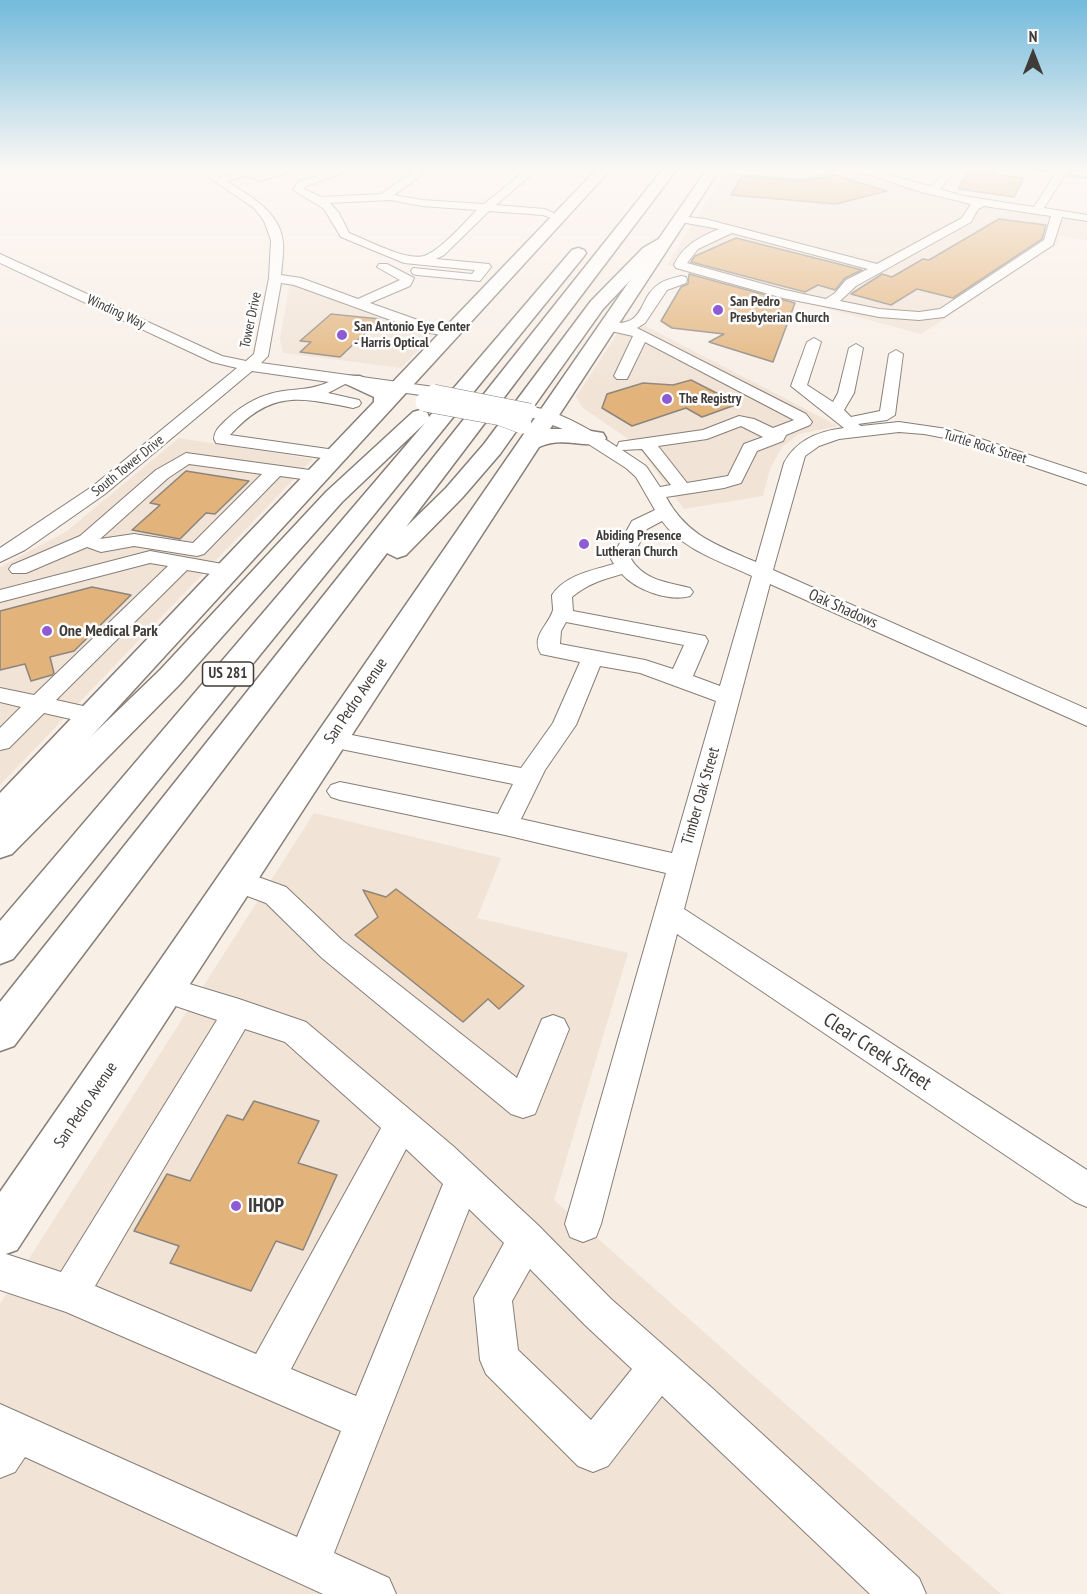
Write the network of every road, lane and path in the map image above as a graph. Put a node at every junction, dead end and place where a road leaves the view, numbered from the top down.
1 (277, 243) edge
2 (353, 243) edge
3 (366, 243) edge
4 (450, 243) edge
5 (530, 243) edge
6 (586, 243) dead end
7 (612, 243) edge
8 (660, 243) edge
9 (662, 243) edge
10 (698, 243) edge
11 (785, 243) edge
12 (924, 243) edge
13 (1047, 243) edge
14 (350, 253) dead end
15 (0, 258) edge
16 (374, 264) dead end
17 (864, 264) junction
18 (418, 268) junction
19 (879, 268) junction
20 (275, 278) junction
21 (681, 280) dead end
22 (838, 284) junction
23 (359, 303) junction
24 (828, 303) junction
25 (608, 326) junction
26 (626, 328) junction
27 (451, 333) junction
28 (641, 335) junction
29 (264, 338) joint
30 (814, 342) dead end
31 (856, 348) dead end
32 (199, 349) junction
33 (245, 353) junction
34 (896, 354) dead end
35 (342, 376) junction
36 (622, 376) dead end
37 (404, 383) junction
38 (308, 394) junction
39 (438, 394) junction
40 (354, 403) dead end
41 (380, 408) junction
42 (535, 420) junction
43 (855, 423) junction
44 (777, 437) junction
45 (595, 438) junction
46 (646, 442) junction
47 (336, 454) junction
48 (628, 454) junction
49 (276, 470) junction
50 (317, 476) junction
51 (1087, 480) edge
52 (683, 489) junction
53 (654, 493) junction
54 (235, 513) junction
55 (664, 513) junction
56 (276, 519) junction
57 (87, 540) junction
58 (0, 556) edge
59 (183, 562) junction
60 (625, 567) junction
61 (19, 569) dead end
62 (228, 571) junction
63 (763, 573) junction
64 (343, 590) junction
65 (683, 592) dead end
66 (0, 596) edge
67 (560, 615) junction
68 (593, 657) junction
69 (679, 681) junction
70 (0, 694) edge
71 (729, 697) junction
72 (38, 703) junction
73 (93, 716) junction
74 (1087, 718) edge
75 (331, 739) junction
76 (0, 741) edge
77 (529, 778) junction
78 (340, 791) dead end
79 (0, 814) edge
80 (506, 825) junction
81 (0, 845) edge
82 (681, 866) junction
83 (236, 880) junction
84 (668, 913) junction
85 (0, 948) edge
86 (163, 988) junction
87 (239, 1012) junction
88 (553, 1029) dead end
89 (0, 1033) edge
90 (401, 1124) junction
91 (463, 1179) junction
92 (1087, 1190) edge
93 (583, 1224) dead end
94 (0, 1233) edge
95 (525, 1239) junction
96 (0, 1271) edge
97 (69, 1294) junction
98 (659, 1366) junction
99 (265, 1378) junction
100 (366, 1421) junction
101 (6, 1438) edge
102 (307, 1565) junction
103 (373, 1594) edge
104 (903, 1594) edge

1 - 20 street, Tower Drive
2 - 14 street
3 - 18 street
4 - 18 street
5 - 27 main road
6 - 39 main road, US 281
7 - 64 main road, US 281
8 - 64 main road
9 - 25 main road, San Pedro Avenue
10 - 24 street
11 - 17 street
12 - 19 street
13 - 24 street
15 - 32 street, Winding Way
16 - 18 street
17 - 19 street
17 - 22 street
18 - 23 street
19 - 22 street
20 - 23 street
20 - 29 street, Tower Drive
21 - 26 street
22 - 24 street
23 - 27 street
25 - 26 street
25 - 42 main road, San Pedro Avenue
26 - 28 street
27 - 37 main road
28 - 36 street
28 - 44 street
29 - 33 street, South Tower Drive
30 - 43 street
31 - 43 street
32 - 33 street, Winding Way
32 - 33 street, Winding Way
33 - 35 street, Winding Way
33 - 58 street, South Tower Drive
34 - 43 street
35 - 37 street, Winding Way
35 - 38 street
35 - 41 main road
37 - 39 street, Winding Way
37 - 41 main road
38 - 40 street
38 - 47 street
39 - 41 main road
39 - 42 main road, bridge
39 - 81 main road
39 - 85 main road, US 281
41 - 47 main road
42 - 45 street, Oak Shadows
42 - 45 main road
42 - 48 street, Oak Shadows
42 - 75 main road, San Pedro Avenue
43 - 51 street, Turtle Rock Street
43 - 63 street, Timber Oak Street
44 - 46 street
44 - 52 street
45 - 48 street, Oak Shadows
46 - 48 street
46 - 52 street
47 - 50 main road
48 - 53 street, Oak Shadows
49 - 50 street
49 - 54 street
49 - 57 street
50 - 56 main road
52 - 53 street
53 - 55 street, Oak Shadows
54 - 56 street
54 - 57 street
55 - 60 street
55 - 63 street, Oak Shadows
56 - 62 main road
57 - 61 street
59 - 62 street
59 - 66 street
59 - 72 street
60 - 65 street
60 - 67 street
62 - 73 main road
63 - 71 street, Timber Oak Street
63 - 74 street, Oak Shadows
64 - 89 main road, US 281
67 - 68 street
67 - 69 street
68 - 69 street
68 - 77 street
69 - 71 street
70 - 72 street
71 - 82 street, Timber Oak Street
72 - 73 street
72 - 76 street
73 - 79 main road
75 - 77 street
75 - 83 main road, San Pedro Avenue
77 - 80 street
78 - 80 street
80 - 82 street
82 - 84 street, Timber Oak Street
83 - 86 main road, San Pedro Avenue
83 - 88 street
84 - 92 street, Clear Creek Street
84 - 93 street, Timber Oak Street
86 - 87 street
86 - 94 main road, San Pedro Avenue
87 - 90 street
87 - 97 street
90 - 91 street
90 - 99 street
91 - 95 street
91 - 100 street
95 - 98 street
95 - 98 street
96 - 97 street
97 - 99 street
98 - 104 street
99 - 100 street
100 - 102 street
101 - 102 street
102 - 103 street

